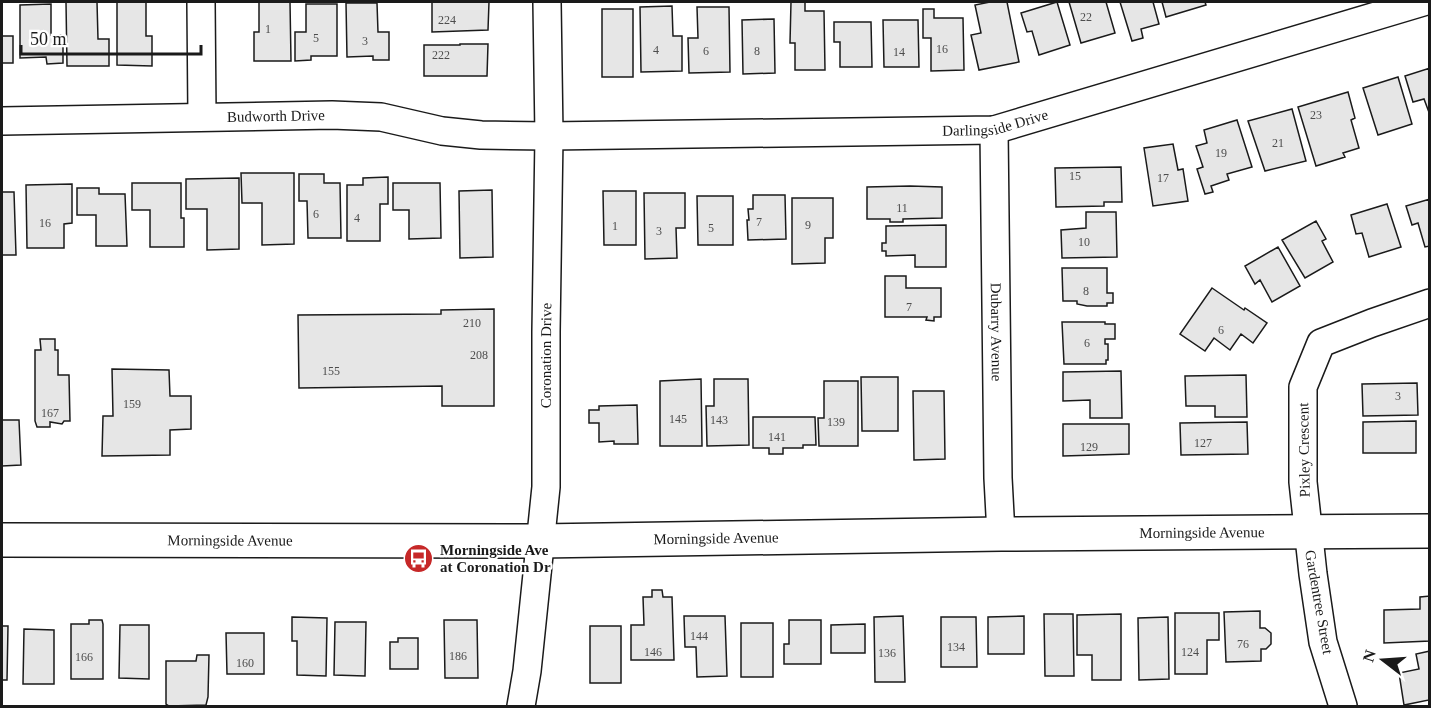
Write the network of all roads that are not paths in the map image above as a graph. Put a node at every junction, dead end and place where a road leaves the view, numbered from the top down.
1 (201, 2) edge
2 (548, 2) edge
3 (1423, 2) edge
4 (202, 116) junction
5 (2, 121) edge
6 (994, 130) junction
7 (549, 135) junction
8 (1430, 303) edge
9 (1430, 531) edge
10 (1308, 532) junction
11 (1001, 534) junction
12 (2, 540) edge
13 (540, 541) junction
14 (521, 706) edge
15 (1343, 706) edge

1 - 4 street
2 - 7 street, Coronation Drive
3 - 6 street, Darlingside Drive
4 - 5 street, Budworth Drive
4 - 7 street, Budworth Drive
6 - 7 street, Darlingside Drive
6 - 11 street, Dubarry Avenue
7 - 13 street, Coronation Drive
8 - 10 street, Pixley Crescent
9 - 10 main road, Morningside Avenue
10 - 11 main road, Morningside Avenue
10 - 15 street, Gardentree Street
11 - 13 main road, Morningside Avenue
12 - 13 main road, Morningside Avenue
13 - 14 street, Coronation Drive

